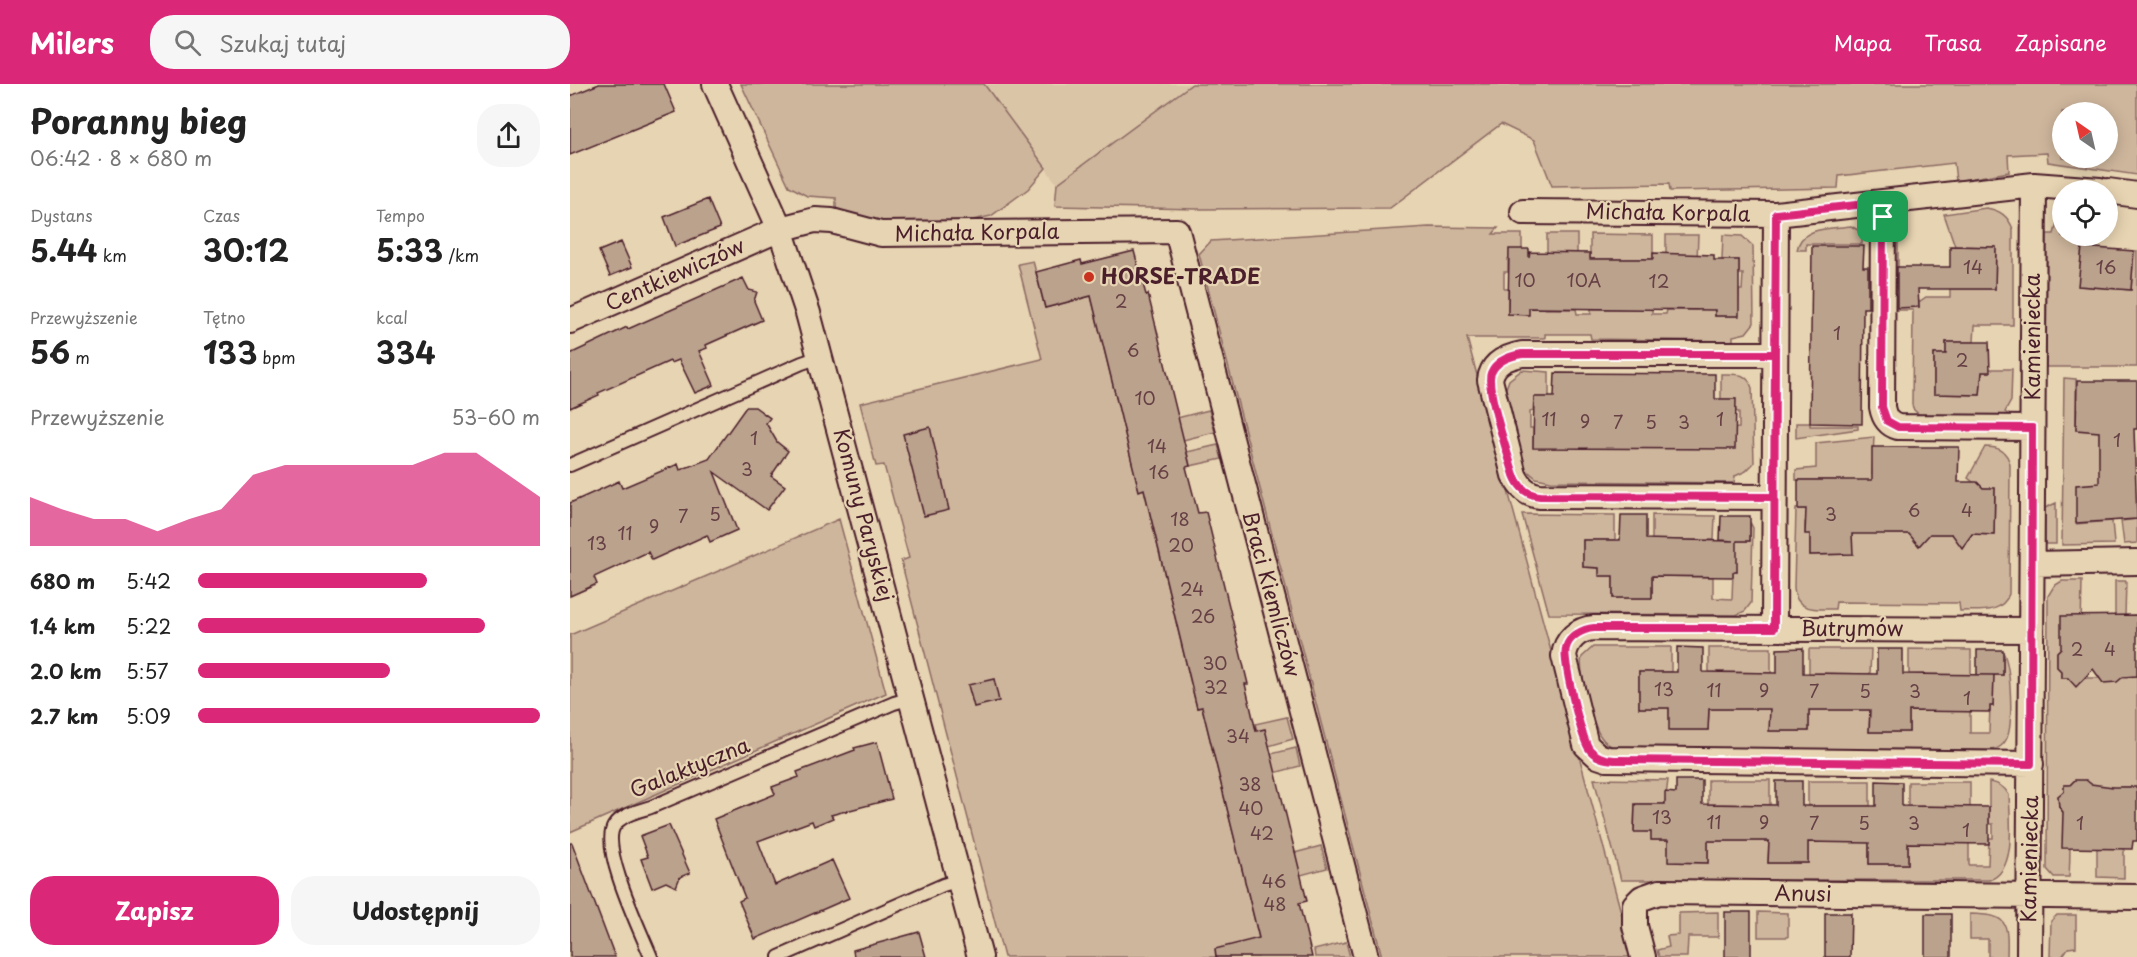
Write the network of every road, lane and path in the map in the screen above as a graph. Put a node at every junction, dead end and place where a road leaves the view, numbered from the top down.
1 (715, 84) edge
2 (2034, 185) junction
3 (2052, 186) edge
4 (2118, 192) edge
5 (2137, 195) edge
6 (1883, 202) junction
7 (1523, 212) dead end
8 (1776, 214) junction
9 (780, 229) junction
10 (1177, 231) joint
11 (570, 321) edge
12 (1775, 354) junction
13 (820, 357) junction
14 (2032, 428) junction
15 (570, 465) edge
16 (1774, 497) junction
17 (2137, 562) edge
18 (2032, 564) junction
19 (1774, 628) junction
20 (2031, 630) junction
21 (912, 698) junction
22 (2031, 764) junction
23 (960, 880) junction
24 (2029, 897) junction
25 (2137, 897) edge
26 (651, 957) edge
27 (779, 957) edge
28 (980, 957) edge
29 (1366, 957) edge
30 (1643, 957) edge
31 (2029, 957) edge

1 - 9 street, Komuny Paryskiej
2 - 3 street, Michała Korpala
2 - 6 street, Michała Korpala
2 - 14 street, Kamieniecka
4 - 5 street
6 - 8 street, Michała Korpala
6 - 14 street
7 - 8 street, Michała Korpala
8 - 12 street
9 - 10 street, Michała Korpala
9 - 11 street, Centkiewiczów
9 - 13 street, Komuny Paryskiej
10 - 29 street, Braci Kiemliczów
12 - 16 street
12 - 16 street
13 - 15 lane
13 - 21 street, Komuny Paryskiej
14 - 18 street, Kamieniecka
16 - 19 street
17 - 18 street
18 - 20 street, Kamieniecka
19 - 20 street, Butrymów
19 - 22 street, Butrymów
20 - 22 street, Kamieniecka
21 - 23 street, Komuny Paryskiej
21 - 26 lane, Galaktyczna
22 - 24 street, Kamieniecka
23 - 27 lane
23 - 28 street, Komuny Paryskiej
24 - 25 street, Anusi
24 - 30 street, Anusi
24 - 31 street, Kamieniecka

